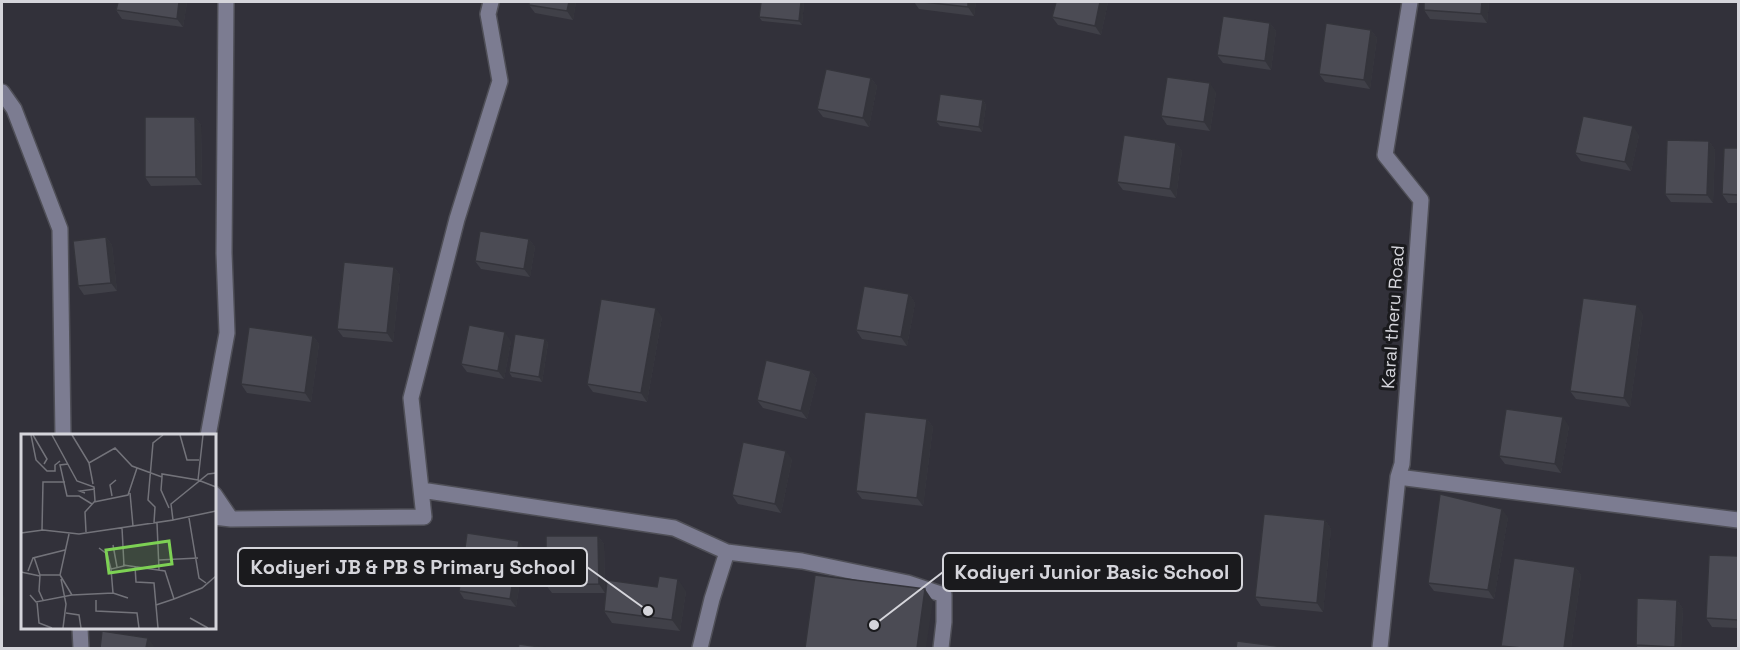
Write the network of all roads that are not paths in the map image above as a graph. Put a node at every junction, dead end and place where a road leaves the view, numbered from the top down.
1 (226, 2) edge
2 (491, 2) edge
3 (1410, 2) edge
4 (2, 92) edge
5 (63, 434) edge
6 (208, 434) edge
7 (1398, 477) junction
8 (421, 490) junction
9 (216, 497) edge
10 (216, 518) edge
11 (231, 519) junction
12 (1738, 520) edge
13 (727, 552) junction
14 (80, 629) edge
15 (81, 648) edge
16 (700, 648) edge
17 (941, 648) edge
18 (1380, 648) edge

1 - 6 street
2 - 8 street
3 - 7 street, Karal theru Road
4 - 5 street
7 - 12 street
7 - 18 street, Karal theru Road
8 - 11 street
8 - 13 street
9 - 11 street
10 - 11 street
13 - 16 street
13 - 17 street
14 - 15 street

